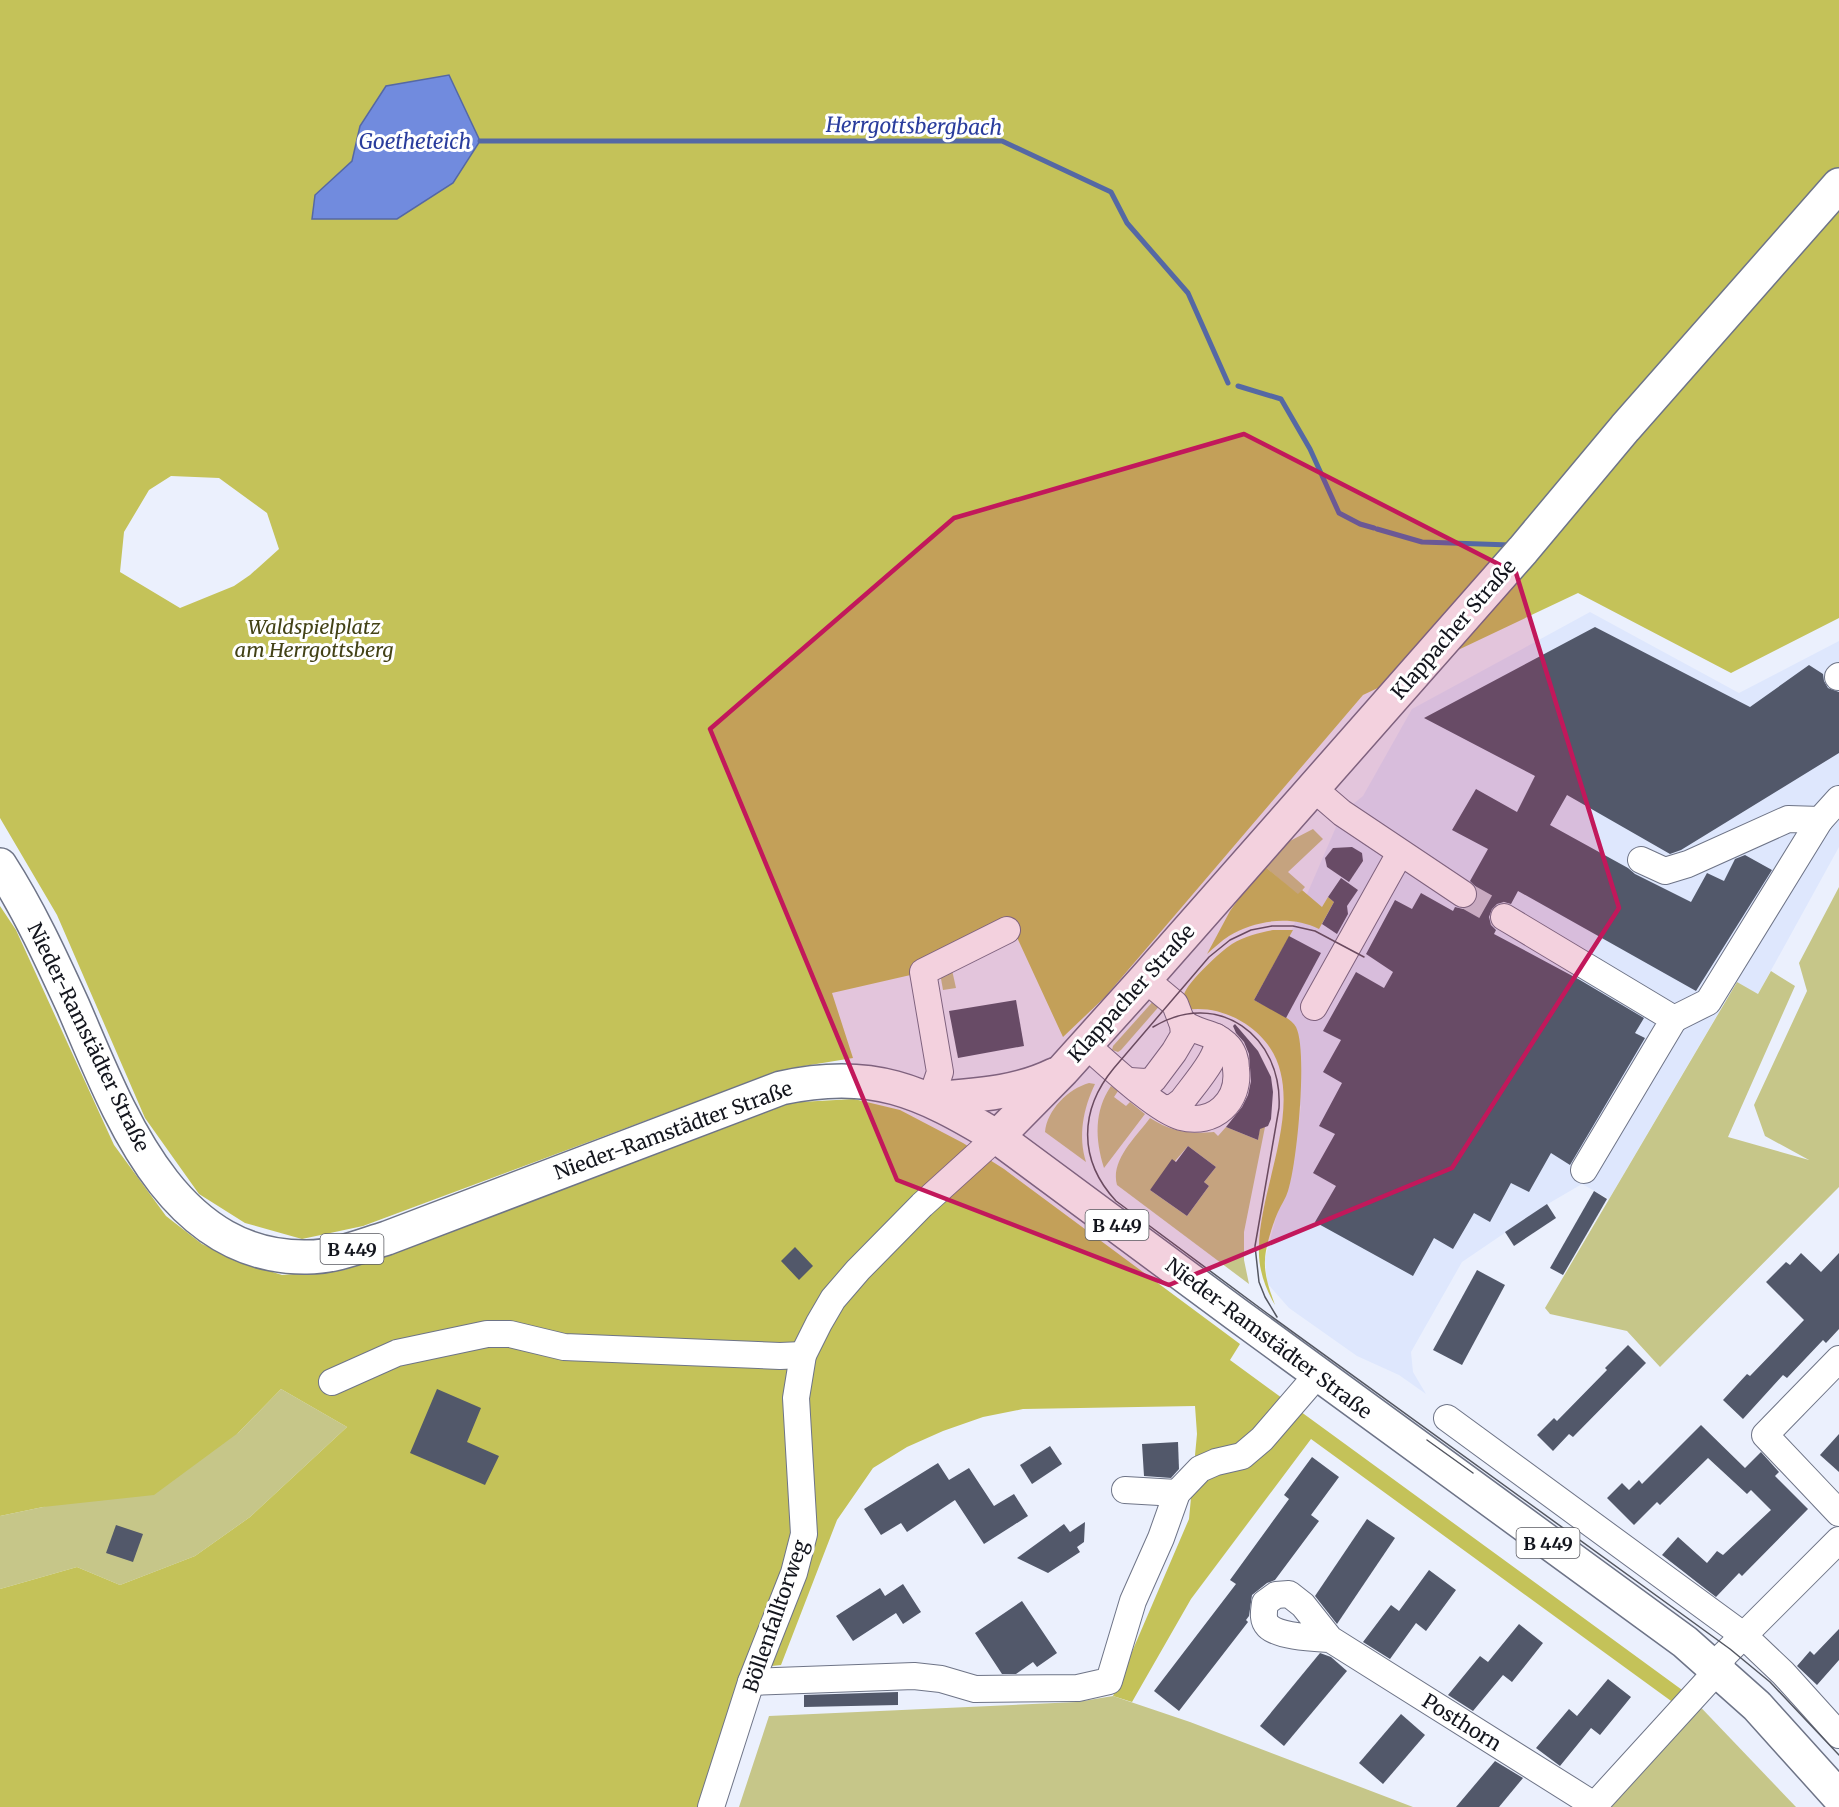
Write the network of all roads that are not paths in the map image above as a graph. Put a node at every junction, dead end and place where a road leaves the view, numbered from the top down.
1 (1839, 185) edge
2 (1313, 788) junction
3 (1839, 799) edge
4 (1820, 820) junction
5 (1400, 853) junction
6 (1641, 860) dead end
7 (0, 866) edge
8 (1463, 894) tunnel mouth
9 (1504, 917) tunnel mouth
10 (1007, 930) dead end
11 (1145, 979) junction
12 (1314, 1007) dead end
13 (1674, 1019) junction
14 (1207, 1036) junction
15 (1086, 1046) junction
16 (1063, 1070) junction
17 (931, 1099) junction
18 (1157, 1101) junction
19 (997, 1137) junction
20 (1584, 1170) dead end
21 (803, 1355) junction
22 (1839, 1359) edge
23 (1318, 1374) junction
24 (332, 1382) dead end
25 (1448, 1418) dead end
26 (1125, 1490) dead end
27 (1177, 1492) junction
28 (1839, 1513) edge
29 (1839, 1540) edge
30 (1743, 1635) junction
31 (1330, 1640) dead end
32 (1718, 1670) junction
33 (751, 1682) junction
34 (1839, 1735) edge
35 (1839, 1797) edge
36 (1593, 1806) edge
37 (711, 1807) edge

1 - 2 main road, Klappacher Straße
2 - 5 street
2 - 11 main road, Klappacher Straße
3 - 4 street
4 - 6 street
4 - 13 street
5 - 8 street
5 - 12 street
7 - 17 main road, Nieder-Ramstädter Straße / B 449
9 - 13 street
10 - 17 street
11 - 14 street
11 - 15 main road, Klappacher Straße
13 - 20 street
14 - 18 street
14 - 18 street
14 - 18 street
15 - 16 main road, Klappacher Straße
15 - 18 street
16 - 17 main road, Klappacher Straße
16 - 19 main road, Klappacher Straße
17 - 19 main road, Nieder-Ramstädter Straße / B 449
19 - 21 street, Böllenfalltorweg
19 - 23 main road, Nieder-Ramstädter Straße / B 449
21 - 24 street
21 - 33 street, Böllenfalltorweg
22 - 28 street
23 - 27 street
23 - 32 main road, Nieder-Ramstädter Straße / B 449
25 - 30 street
26 - 27 street
27 - 33 street
29 - 30 street
30 - 32 street
30 - 34 street
31 - 36 street, Posthorn
32 - 35 main road, Nieder-Ramstädter Straße / B 449
32 - 36 street
33 - 37 street, Böllenfalltorweg

